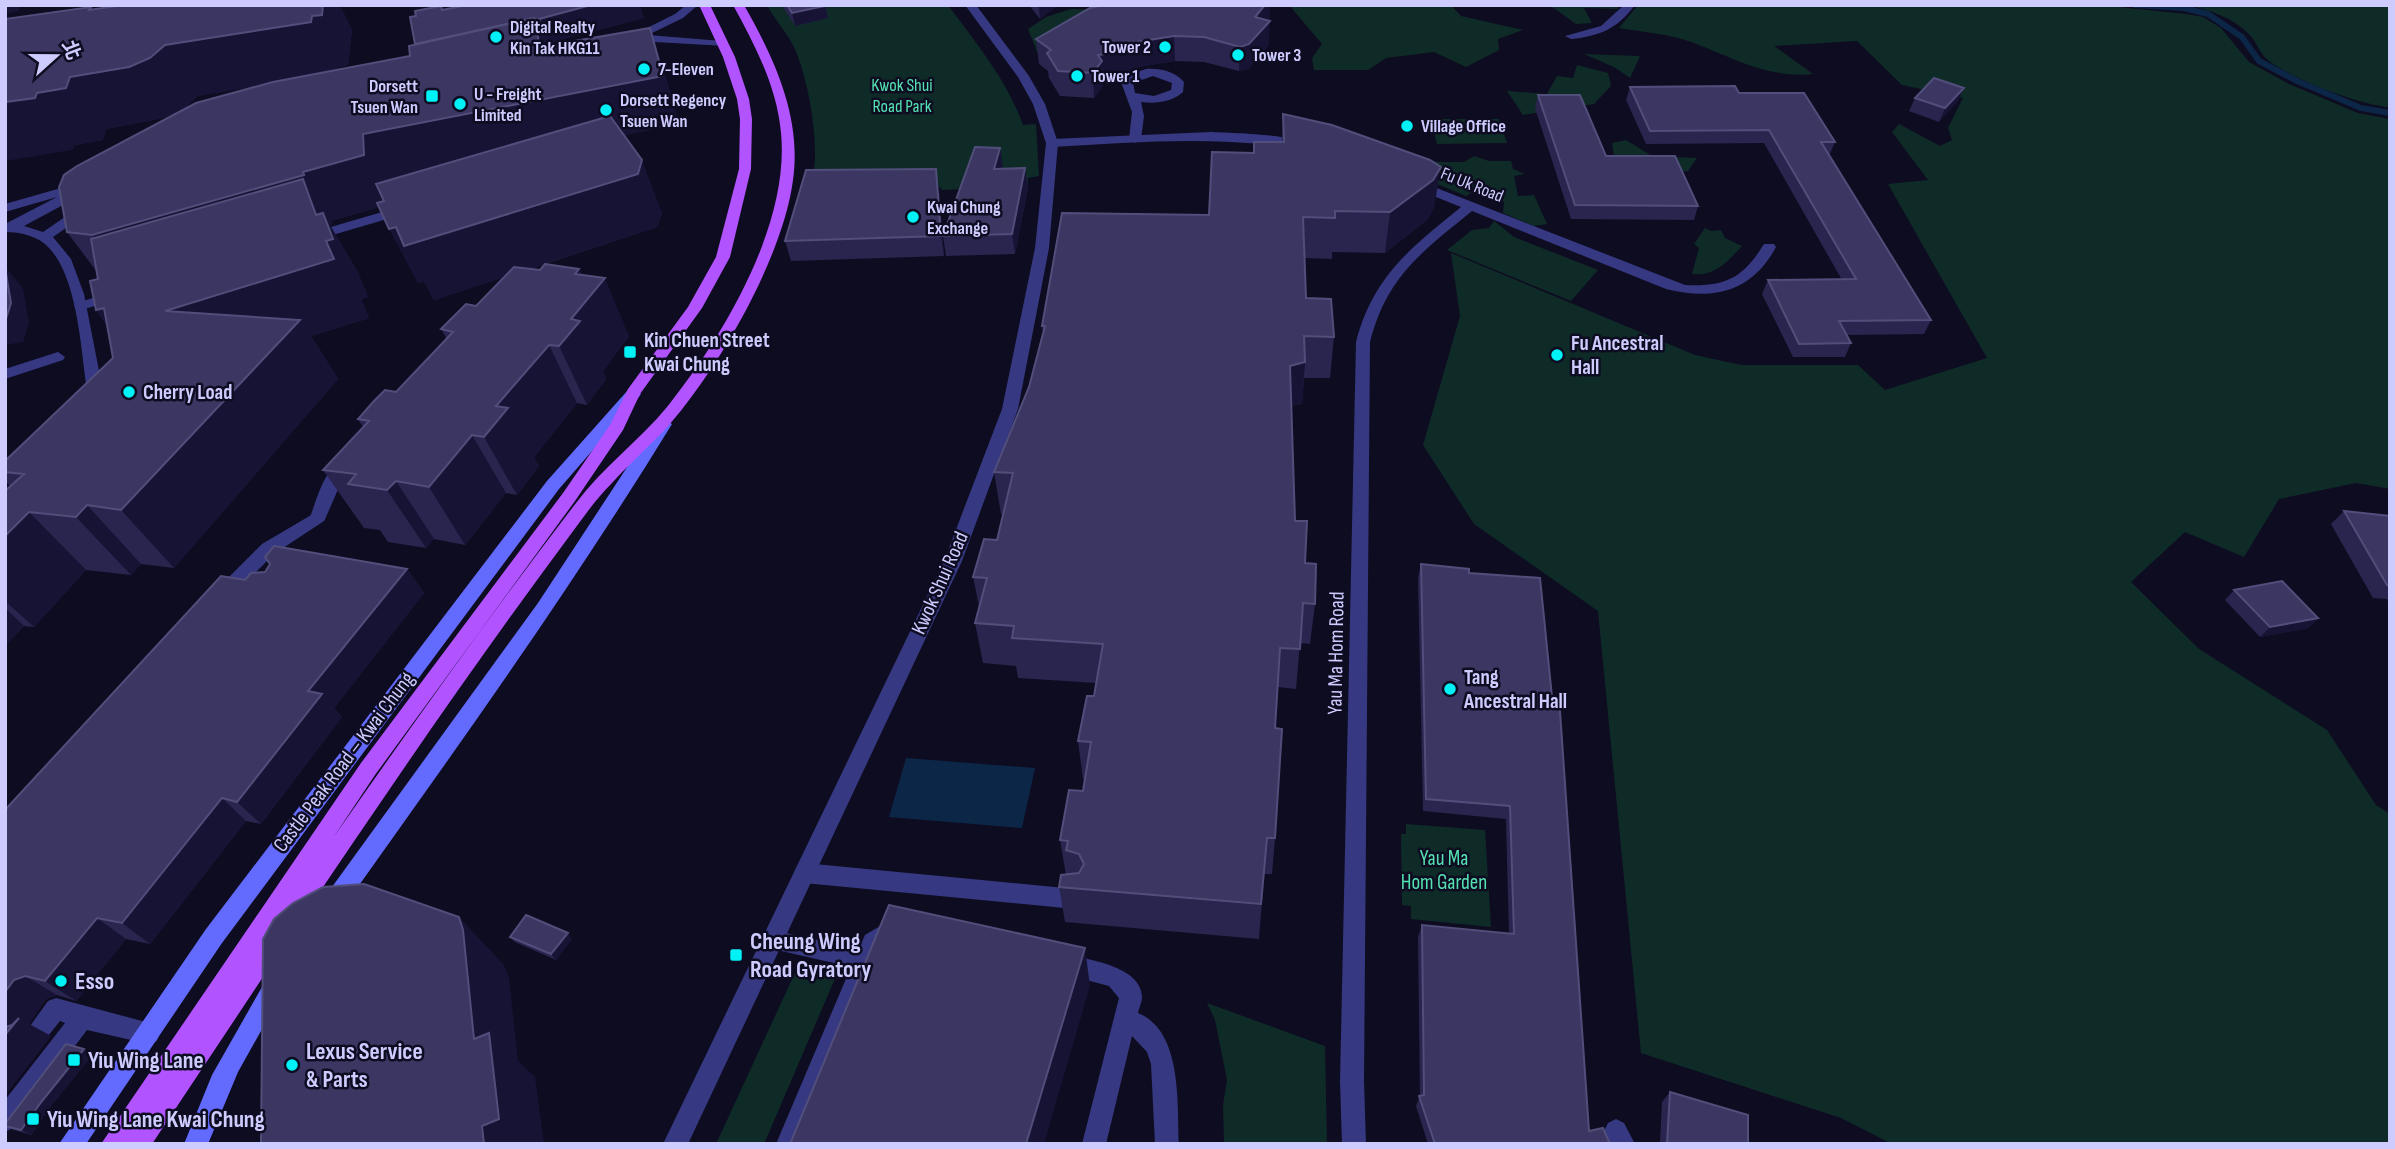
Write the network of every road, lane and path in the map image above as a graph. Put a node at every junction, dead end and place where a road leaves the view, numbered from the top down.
1 (693, 5) edge
2 (704, 5) edge
3 (738, 5) edge
4 (970, 5) edge
5 (1630, 5) edge
6 (1571, 36) dead end
7 (637, 38) junction
8 (610, 44) edge
9 (722, 44) junction
10 (1131, 95) junction
11 (1155, 100) junction
12 (1139, 114) junction
13 (1135, 139) junction
14 (1052, 143) junction
15 (1323, 151) edge
16 (1405, 179) edge
17 (96, 203) edge
18 (424, 204) edge
19 (1470, 206) junction
20 (5, 208) edge
21 (9, 228) edge
22 (44, 237) junction
23 (292, 243) edge
24 (1769, 247) dead end
25 (134, 290) edge
26 (81, 306) junction
27 (58, 357) dead end
28 (5, 374) edge
29 (633, 393) junction
30 (672, 411) junction
31 (88, 413) edge
32 (361, 448) edge
33 (347, 499) edge
34 (318, 517) junction
35 (234, 582) junction
36 (253, 585) edge
37 (207, 612) edge
38 (379, 771) junction
39 (804, 873) junction
40 (1076, 899) edge
41 (319, 923) edge
42 (911, 928) edge
43 (772, 940) junction
44 (850, 957) dead end
45 (1039, 959) edge
46 (288, 966) edge
47 (83, 1017) junction
48 (1135, 1023) dead end
49 (36, 1033) dead end
50 (149, 1033) junction
51 (5, 1120) edge
52 (71, 1144) edge
53 (113, 1144) edge
54 (138, 1144) edge
55 (196, 1144) edge
56 (676, 1144) edge
57 (788, 1144) edge
58 (1094, 1144) edge
59 (1167, 1144) edge
60 (1354, 1144) edge

1 - 7 street
2 - 9 main road, Castle Peak Road – Kwai Chung
3 - 30 main road, Castle Peak Road – Kwai Chung
4 - 14 street, Kwok Shui Road
5 - 6 street
7 - 8 street
7 - 9 street
9 - 29 main road, Castle Peak Road – Kwai Chung
10 - 11 street
10 - 11 street
10 - 12 street
11 - 12 street
12 - 13 street
13 - 14 street
13 - 15 street
14 - 39 street, Kwok Shui Road
16 - 19 street, Fu Uk Road
17 - 22 street
18 - 23 street
19 - 24 street, Fu Uk Road
19 - 60 street, Yau Ma Hom Road
20 - 21 street
21 - 22 street
22 - 26 street
25 - 26 street
26 - 31 street
27 - 28 street
29 - 38 main road, Castle Peak Road – Kwai Chung
29 - 50 main road, Castle Peak Road – Kwai Chung
30 - 38 main road, Castle Peak Road – Kwai Chung
30 - 41 main road, Castle Peak Road – Kwai Chung
32 - 34 street
33 - 34 street
34 - 35 street
35 - 36 street
35 - 37 street
38 - 53 main road, Castle Peak Road – Kwai Chung
38 - 54 main road, Castle Peak Road – Kwai Chung
39 - 40 street
39 - 43 street, Kwok Shui Road
42 - 57 street
43 - 44 street
43 - 56 street, Kwok Shui Road
45 - 58 street
46 - 55 main road
47 - 49 street
47 - 50 street
47 - 51 street
48 - 59 street
50 - 52 main road, Castle Peak Road – Kwai Chung

